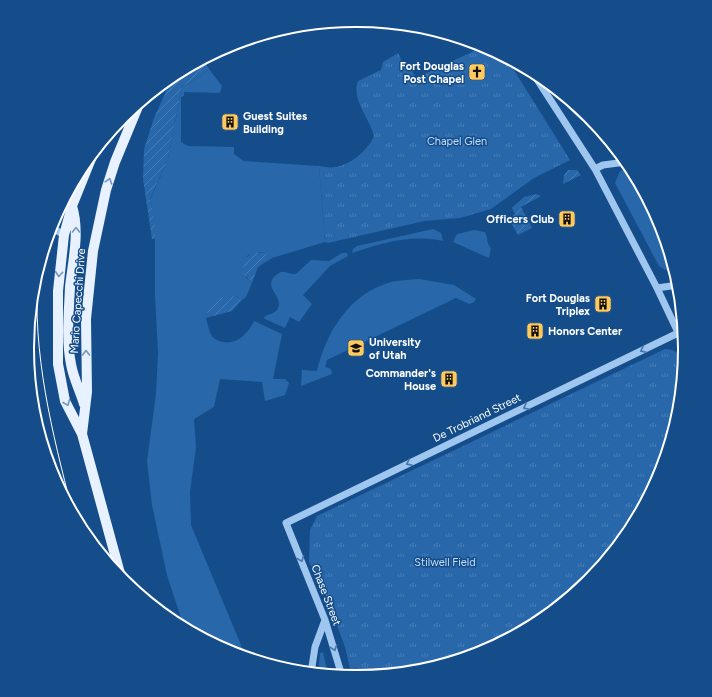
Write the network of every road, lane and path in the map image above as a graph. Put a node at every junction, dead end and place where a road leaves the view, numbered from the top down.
1 (541, 85) edge
2 (134, 116) edge
3 (618, 163) edge
4 (595, 169) junction
5 (68, 206) edge
6 (66, 209) edge
7 (57, 231) edge
8 (64, 235) junction
9 (671, 286) edge
10 (657, 288) junction
11 (677, 331) edge
12 (678, 333) edge
13 (85, 406) junction
14 (82, 434) junction
15 (286, 523) joint
16 (116, 562) edge
17 (325, 620) junction
18 (312, 667) edge
19 (340, 669) edge

1 - 4 street
13 -> 2 main road, Mario Capecchi Drive
3 - 4 street
4 - 10 street
13 -> 5 main road
6 - 8 main road, Mario Capecchi Drive
7 - 8 street
8 -> 14 main road, Mario Capecchi Drive
9 - 10 street
10 - 11 street
12 -> 15 street, De Trobriand Street
13 - 14 main road, Mario Capecchi Drive
14 - 16 main road, Mario Capecchi Drive
15 -> 17 street, Chase Street
17 - 18 street
17 -> 19 street, Chase Street

